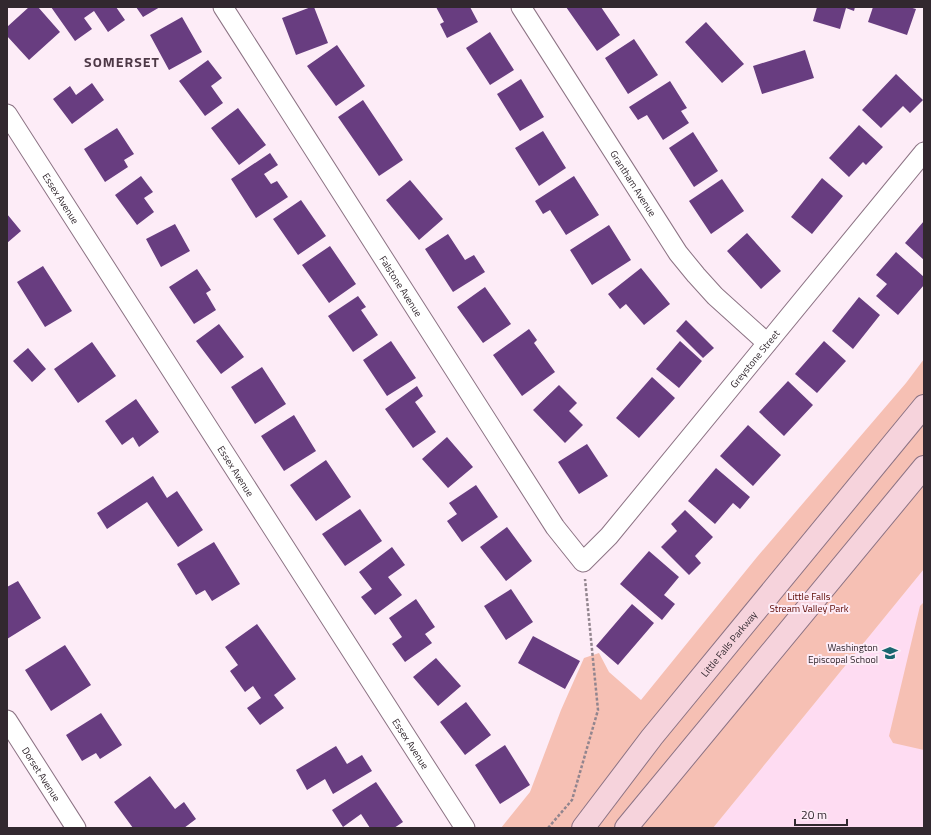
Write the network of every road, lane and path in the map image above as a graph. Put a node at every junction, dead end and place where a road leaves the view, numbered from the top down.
1 (223, 7) edge
2 (521, 7) edge
3 (7, 114) edge
4 (924, 152) edge
5 (767, 342) junction
6 (924, 406) edge
7 (924, 467) edge
8 (583, 562) junction
9 (7, 720) edge
10 (76, 828) edge
11 (465, 828) edge
12 (548, 828) edge
13 (583, 828) edge
14 (626, 828) edge

1 - 8 street, Falstone Avenue
2 - 5 street, Grantham Avenue
3 - 11 street, Essex Avenue
4 - 5 street, Greystone Street
5 - 8 street, Greystone Street
6 - 13 main road, Little Falls Parkway
7 - 14 main road
8 - 12 path
9 - 10 street, Dorset Avenue

